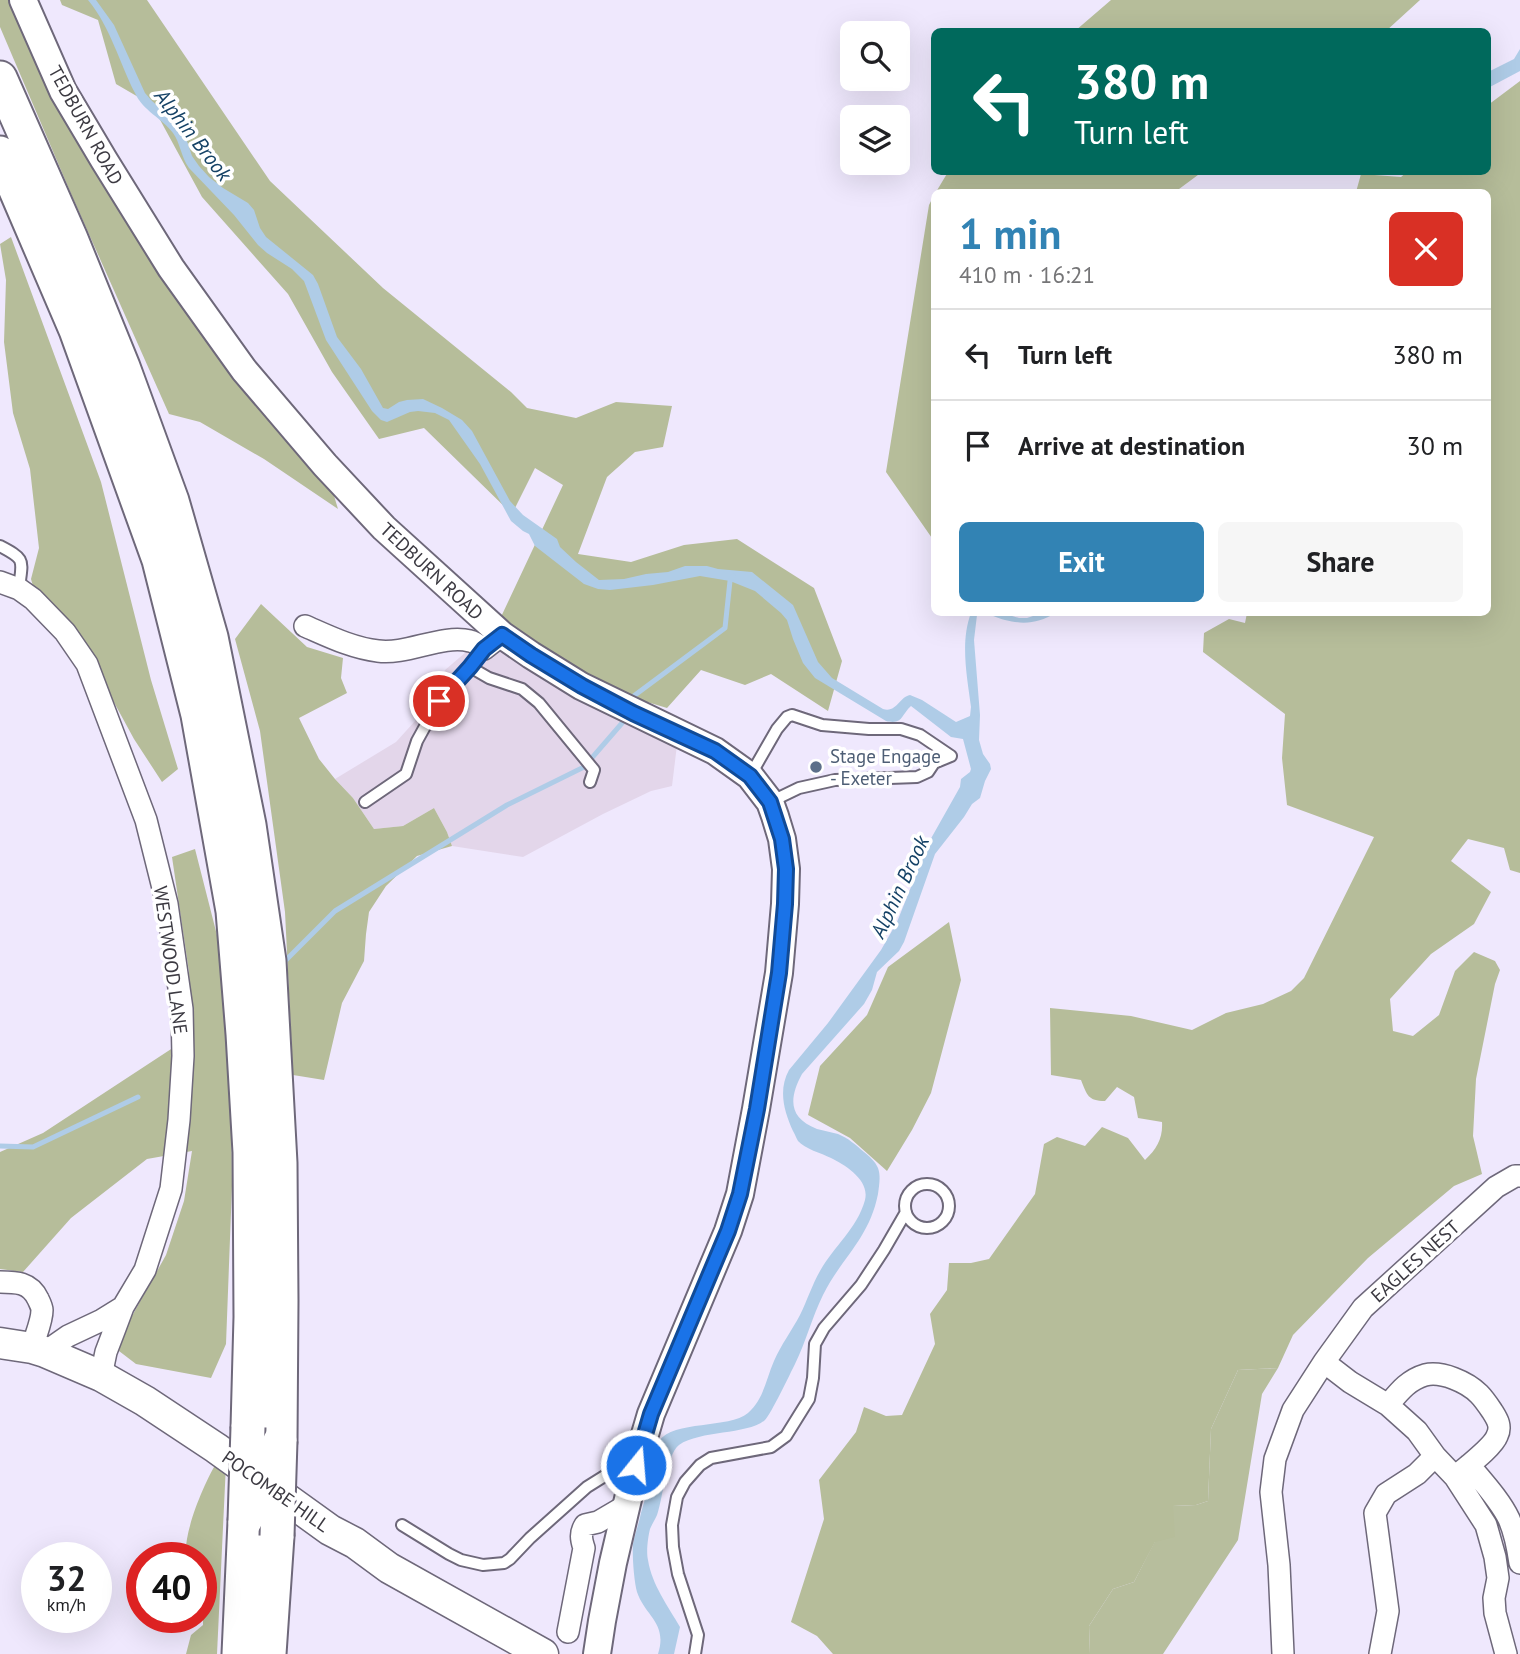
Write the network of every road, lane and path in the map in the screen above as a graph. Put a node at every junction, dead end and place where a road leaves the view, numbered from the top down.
1 (23, 0) edge
2 (0, 78) edge
3 (0, 153) edge
4 (0, 546) edge
5 (9, 585) edge
6 (305, 626) dead end
7 (493, 642) junction
8 (470, 667) junction
9 (750, 776) junction
10 (590, 782) dead end
11 (365, 802) dead end
12 (770, 802) junction
13 (1520, 1176) edge
14 (906, 1212) junction
15 (0, 1282) edge
16 (123, 1307) junction
17 (20, 1347) edge
18 (1324, 1363) junction
19 (101, 1376) junction
20 (1388, 1405) junction
21 (1435, 1456) junction
22 (636, 1465) junction
23 (1462, 1471) junction
24 (627, 1505) junction
25 (402, 1525) dead end
26 (1520, 1563) edge
27 (568, 1632) dead end
28 (239, 1654) edge
29 (269, 1654) edge
30 (543, 1654) edge
31 (597, 1654) edge
32 (695, 1654) edge
33 (1283, 1654) edge
34 (1380, 1654) edge
35 (1506, 1654) edge

1 - 7 street, TEDBURN ROAD
2 - 29 highway, bridge
3 - 28 highway, bridge
4 - 5 lane
5 - 16 street, WESTWOOD LANE
6 - 7 street
7 - 8 lane
7 - 9 street, TEDBURN ROAD
8 - 10 lane
8 - 11 lane
9 - 12 street, TEDBURN ROAD
9 - 12 lane
12 - 22 street, TEDBURN ROAD
13 - 18 street, EAGLES NEST
14 - 14 lane
14 - 32 lane
15 - 17 street
16 - 17 street
16 - 19 street, WESTWOOD LANE
17 - 19 main road, POCOMBE HILL
18 - 20 street
18 - 33 street, EAGLES NEST
19 - 30 main road, POCOMBE HILL
20 - 21 street
20 - 23 street
21 - 23 street
21 - 34 street
22 - 24 street, TEDBURN ROAD
22 - 25 lane
23 - 26 street
23 - 35 street
24 - 27 street
24 - 31 street, TEDBURN ROAD

